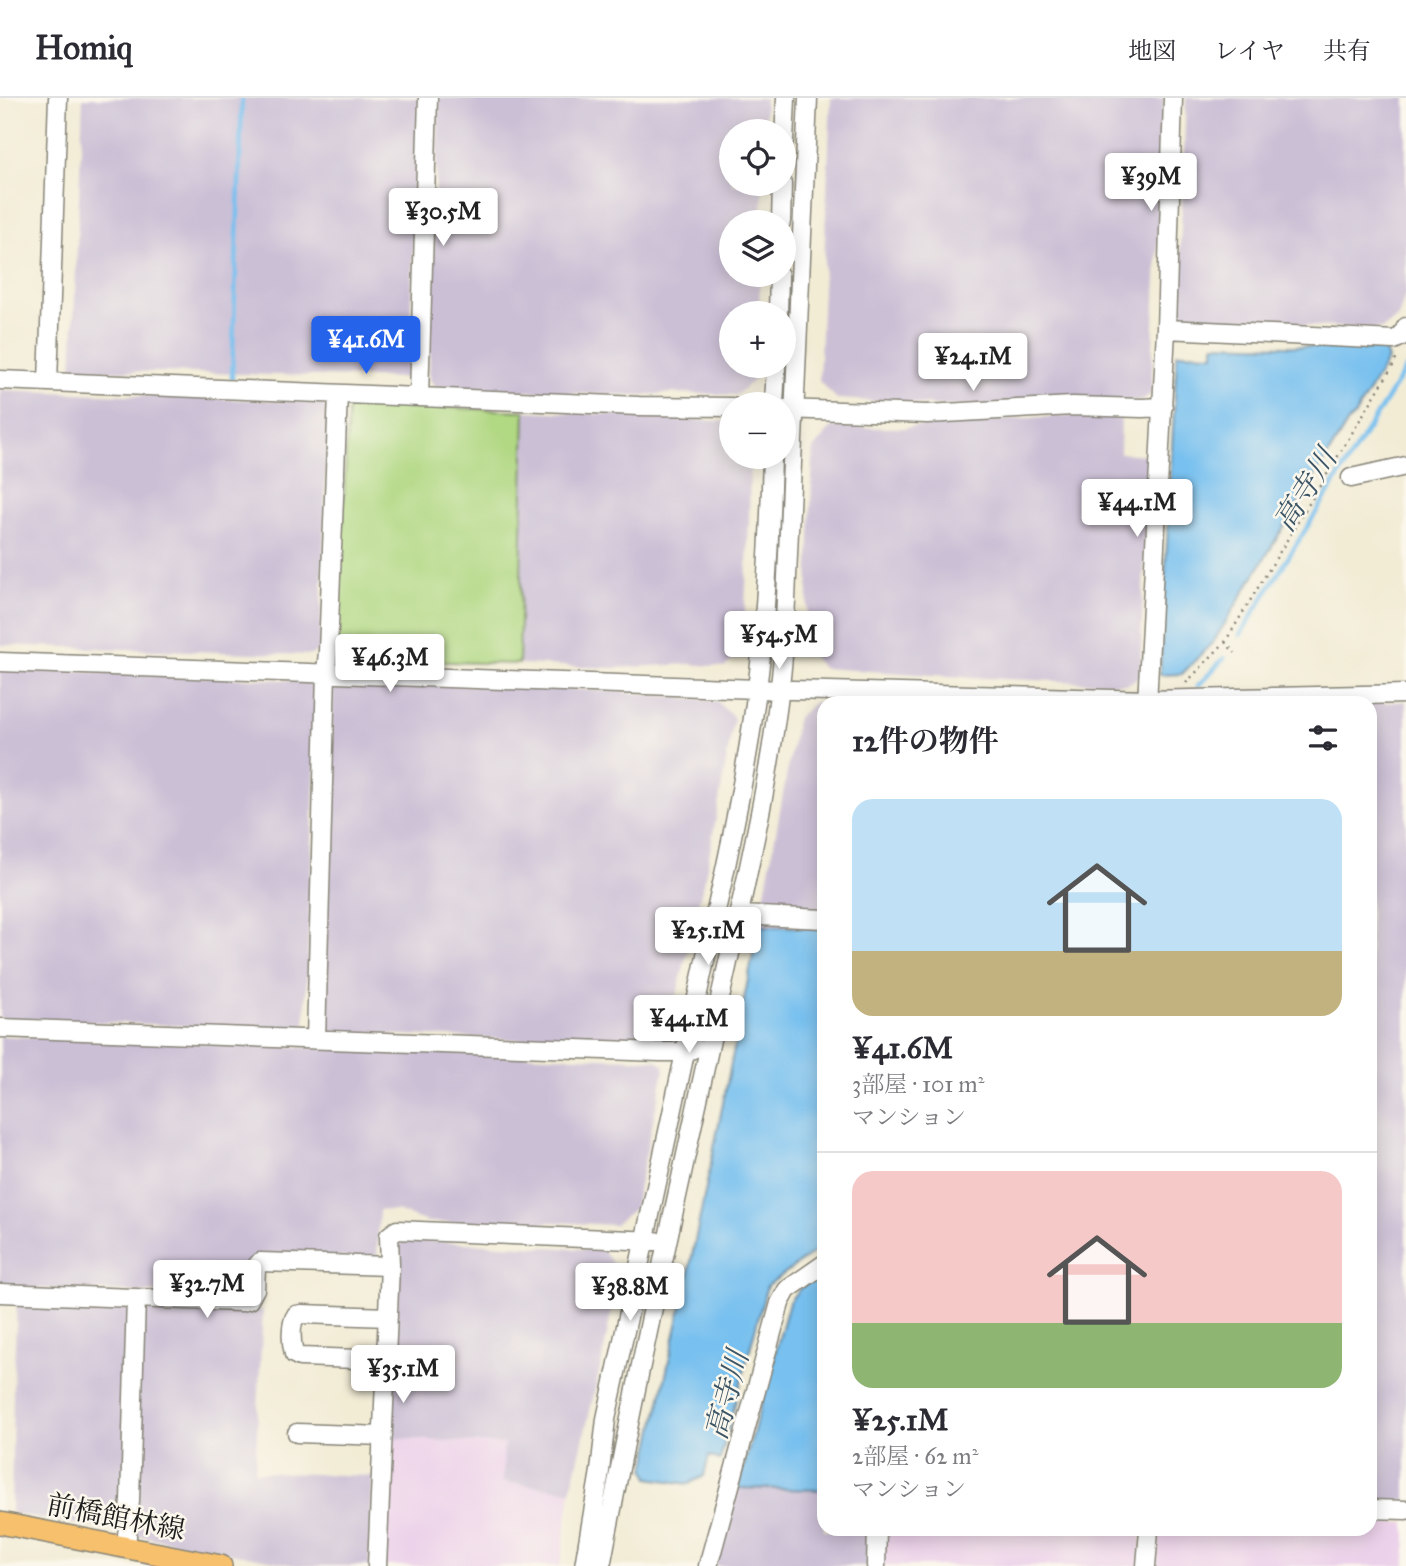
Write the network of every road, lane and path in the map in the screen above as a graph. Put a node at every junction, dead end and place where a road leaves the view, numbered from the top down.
1 (58, 98) edge
2 (428, 98) edge
3 (786, 98) edge
4 (808, 98) edge
5 (1173, 98) edge
6 (785, 119) edge
7 (1166, 329) junction
8 (1404, 332) edge
9 (0, 380) edge
10 (48, 382) junction
11 (790, 392) edge
12 (338, 394) junction
13 (419, 397) junction
14 (719, 407) edge
15 (1163, 407) junction
16 (796, 410) edge
17 (1406, 466) edge
18 (772, 469) edge
19 (788, 469) edge
20 (1351, 478) dead end
21 (1225, 642) junction
22 (1235, 653) dead end
23 (0, 662) edge
24 (326, 672) junction
25 (757, 689) junction
26 (781, 689) junction
27 (1406, 694) edge
28 (998, 696) edge
29 (1153, 696) edge
30 (1162, 696) edge
31 (1334, 696) edge
32 (739, 915) junction
33 (817, 919) edge
34 (0, 1028) edge
35 (714, 1028) junction
36 (316, 1039) junction
37 (686, 1052) junction
38 (701, 1090) junction
39 (645, 1240) junction
40 (667, 1241) junction
41 (390, 1266) junction
42 (817, 1269) edge
43 (0, 1293) edge
44 (136, 1298) junction
45 (388, 1317) junction
46 (386, 1360) junction
47 (297, 1433) dead end
48 (383, 1436) junction
49 (1377, 1509) edge
50 (1406, 1510) edge
51 (0, 1522) edge
52 (877, 1536) edge
53 (1148, 1536) edge
54 (126, 1548) junction
55 (221, 1566) edge
56 (377, 1566) edge
57 (584, 1566) edge
58 (601, 1566) edge
59 (708, 1566) edge
60 (876, 1566) edge
61 (1146, 1566) edge

1 - 10 street
2 - 13 street
3 - 6 street
4 - 11 street
5 - 7 street
7 - 8 street
7 - 15 street
8 - 21 path
9 - 10 street
10 - 12 street
12 - 13 street
12 - 24 street
13 - 14 street
15 - 16 street
15 - 29 street
17 - 20 street
18 - 25 street
19 - 26 street
21 - 22 path
21 - 30 path
23 - 24 street
24 - 25 street
24 - 36 street
25 - 26 street
25 - 37 street
26 - 28 street
26 - 32 street
27 - 31 street
32 - 33 street
32 - 35 street
34 - 36 street
35 - 37 street
35 - 38 street
36 - 37 street
37 - 38 street
37 - 39 street
38 - 40 street
39 - 40 street
39 - 41 street
39 - 57 street
40 - 58 street
41 - 44 street
41 - 45 street
42 - 59 street
43 - 44 street
44 - 54 street
45 - 46 street
45 - 46 street
46 - 48 street
47 - 48 street
48 - 56 street
49 - 50 street
51 - 54 main road, 前橋館林線
52 - 60 street
53 - 61 street
54 - 55 main road, 前橋館林線

